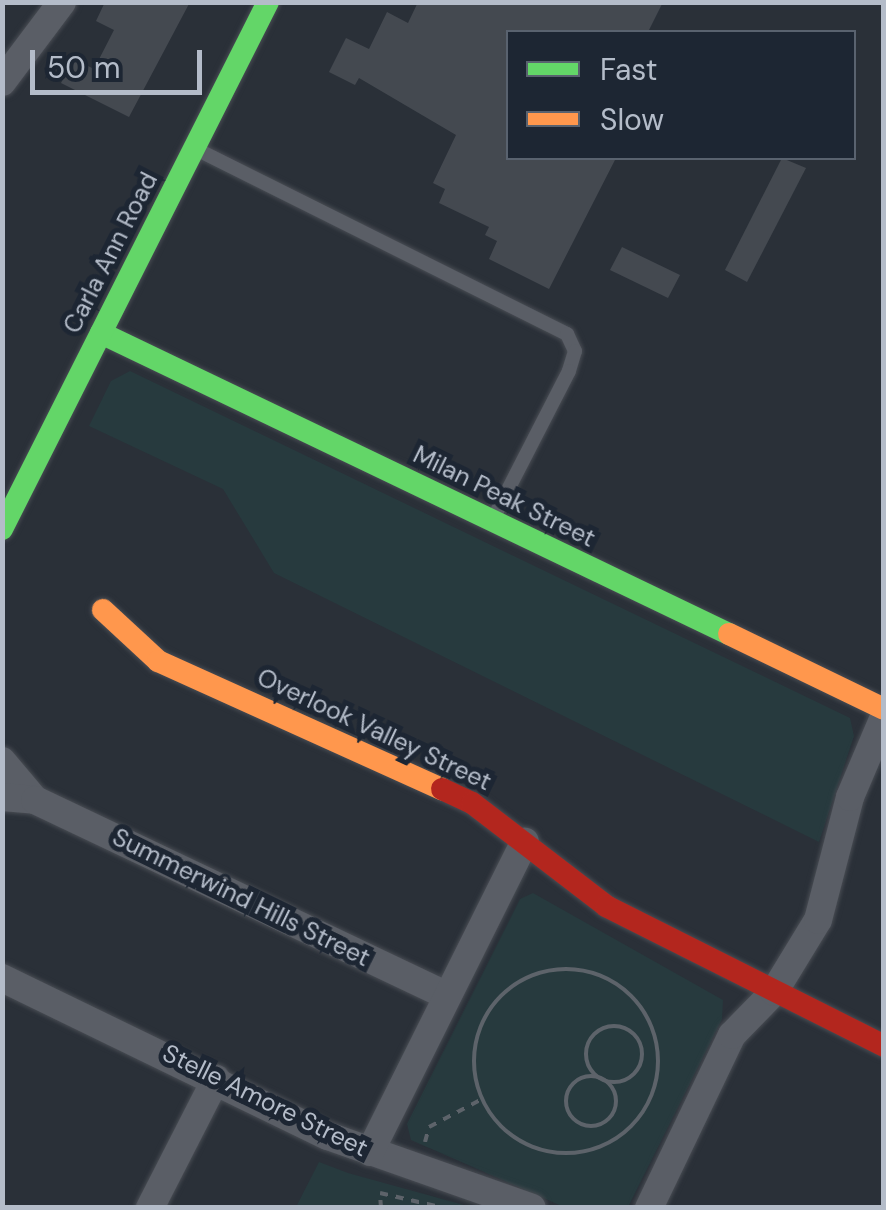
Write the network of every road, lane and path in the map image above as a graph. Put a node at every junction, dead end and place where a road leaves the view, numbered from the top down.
1 (62, 2) edge
2 (268, 2) edge
3 (2, 82) edge
4 (195, 148) junction
5 (101, 332) junction
6 (491, 522) junction
7 (2, 529) edge
8 (103, 610) dead end
9 (884, 709) edge
10 (884, 717) edge
11 (2, 761) edge
12 (2, 797) edge
13 (35, 800) junction
14 (525, 841) junction
15 (2, 978) edge
16 (774, 992) junction
17 (447, 996) junction
18 (884, 1046) edge
19 (601, 1078) junction
20 (216, 1079) junction
21 (482, 1099) junction
22 (380, 1157) junction
23 (436, 1206) edge
24 (150, 1208) edge
25 (381, 1208) edge
26 (444, 1208) edge
27 (532, 1208) edge
28 (649, 1208) edge

1 - 3 street
2 - 4 street, Carla Ann Road
4 - 5 street, Carla Ann Road
4 - 6 lane
5 - 6 street, Milan Peak Street
5 - 7 street, Carla Ann Road
6 - 9 street, Milan Peak Street
8 - 14 street, Overlook Valley Street
10 - 16 street
11 - 13 street, Summerwind Hills Street
12 - 13 street, Summerwind Hills Street
13 - 17 street, Summerwind Hills Street
14 - 16 street, Overlook Valley Street
14 - 17 street
15 - 20 street, Stelle Amore Street
16 - 18 street, Overlook Valley Street
16 - 28 street
17 - 22 street
19 - 19 path
19 - 19 path
20 - 22 street, Stelle Amore Street
20 - 24 street
21 - 21 path
21 - 22 path
22 - 27 street, Stelle Amore Street
23 - 25 path
23 - 26 path

